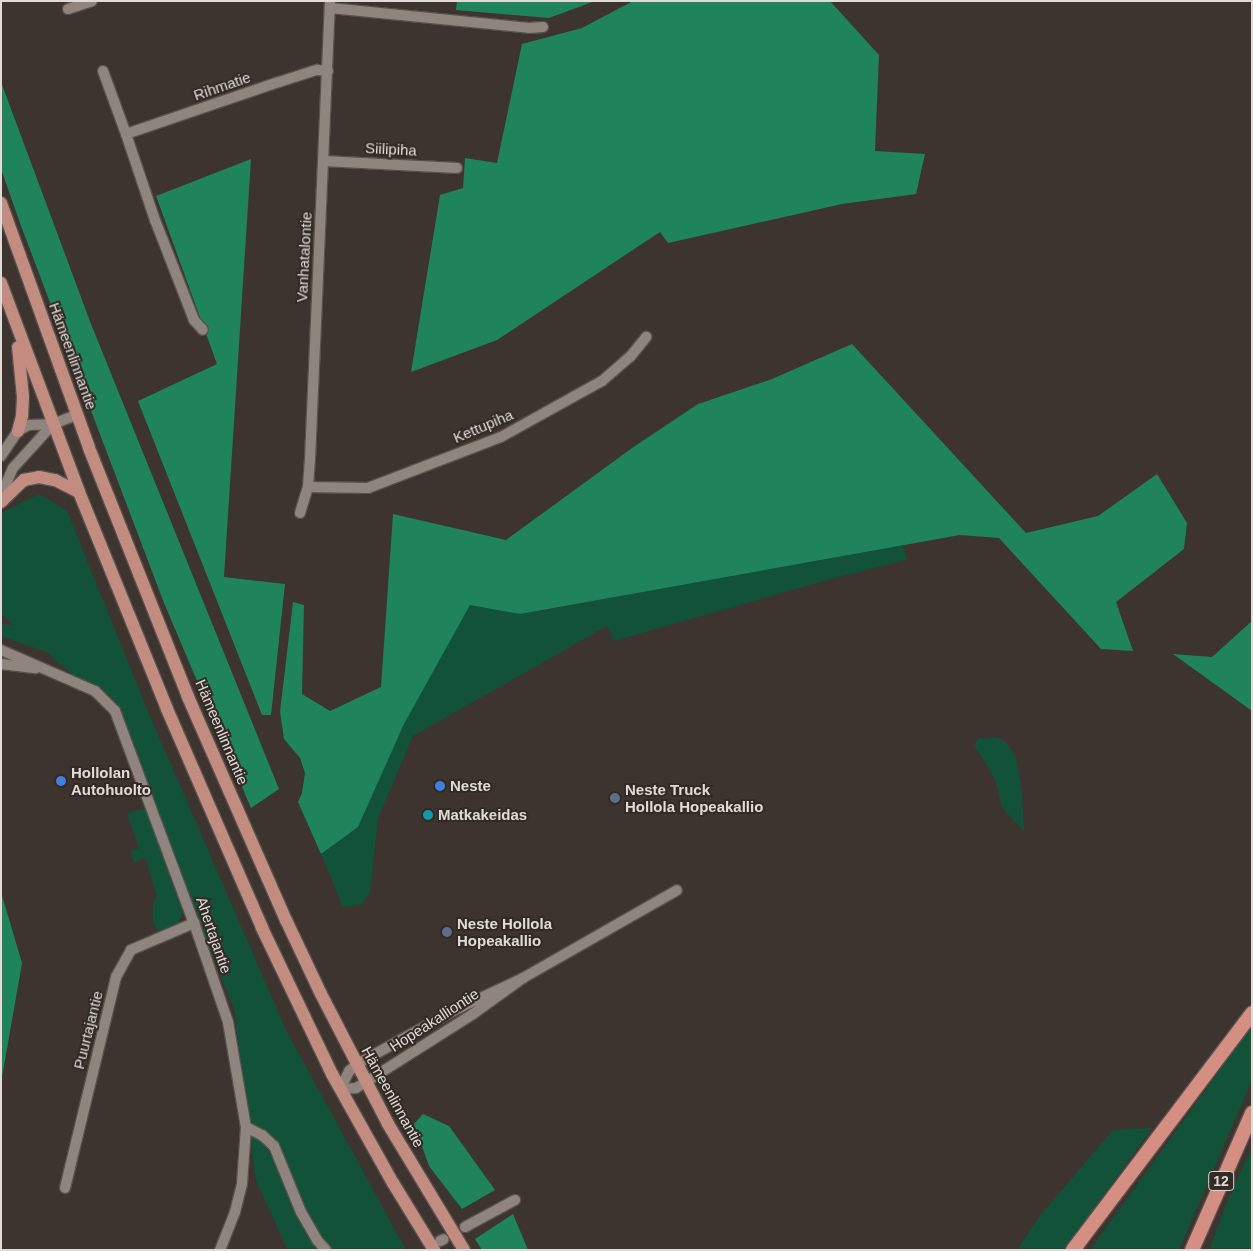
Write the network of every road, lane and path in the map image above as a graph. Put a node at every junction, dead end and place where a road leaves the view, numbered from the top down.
1 (92, 1) edge
2 (330, 5) edge
3 (68, 9) dead end
4 (544, 27) dead end
5 (103, 70) dead end
6 (328, 71) junction
7 (126, 134) junction
8 (324, 161) junction
9 (457, 168) dead end
10 (1, 203) edge
11 (1, 284) edge
12 (14, 320) junction
13 (203, 330) dead end
14 (646, 337) dead end
15 (76, 415) junction
16 (53, 424) junction
17 (18, 431) junction
18 (1, 456) edge
19 (308, 487) junction
20 (79, 492) junction
21 (1, 496) edge
22 (1, 502) edge
23 (300, 513) dead end
24 (1, 650) edge
25 (1, 664) edge
26 (51, 670) junction
27 (677, 890) dead end
28 (194, 923) junction
29 (523, 978) junction
30 (1252, 1013) edge
31 (357, 1064) junction
32 (366, 1082) junction
33 (340, 1089) junction
34 (1252, 1113) edge
35 (246, 1127) junction
36 (65, 1188) dead end
37 (515, 1200) dead end
38 (465, 1227) dead end
39 (439, 1243) edge
40 (220, 1250) edge
41 (326, 1250) edge
42 (464, 1250) edge
43 (1073, 1250) edge
44 (1192, 1250) edge

1 - 3 street
2 - 4 street
2 - 6 street, Vanhatalontie
5 - 7 street
6 - 7 street, Rihmatie
6 - 8 street, Vanhatalontie
7 - 13 street
8 - 9 street, Siilipiha
8 - 19 street, Vanhatalontie
10 - 15 main road, Hämeenlinnantie
11 - 12 main road
12 - 16 main road
12 - 17 main road
14 - 19 street, Kettupiha
15 - 16 street
15 - 31 main road, Hämeenlinnantie
16 - 17 street
16 - 20 main road
16 - 21 street
17 - 18 street
19 - 23 street, Vanhatalontie
20 - 22 main road
20 - 33 main road
24 - 26 street, Ahertajantie
25 - 26 street, Ahertajantie
26 - 28 street, Ahertajantie
27 - 29 street, Hopeakalliontie
28 - 35 street, Ahertajantie
28 - 36 street, Puurtajantie
29 - 31 street, Hopeakalliontie
29 - 32 street, Hopeakalliontie
30 - 43 highway
31 - 32 main road, Hämeenlinnantie
31 - 33 street, Hopeakalliontie
32 - 33 street, Hopeakalliontie
32 - 42 main road, Hämeenlinnantie
33 - 39 main road
34 - 44 highway, 12
35 - 40 street, Ahertajantie
35 - 41 street
37 - 38 street

